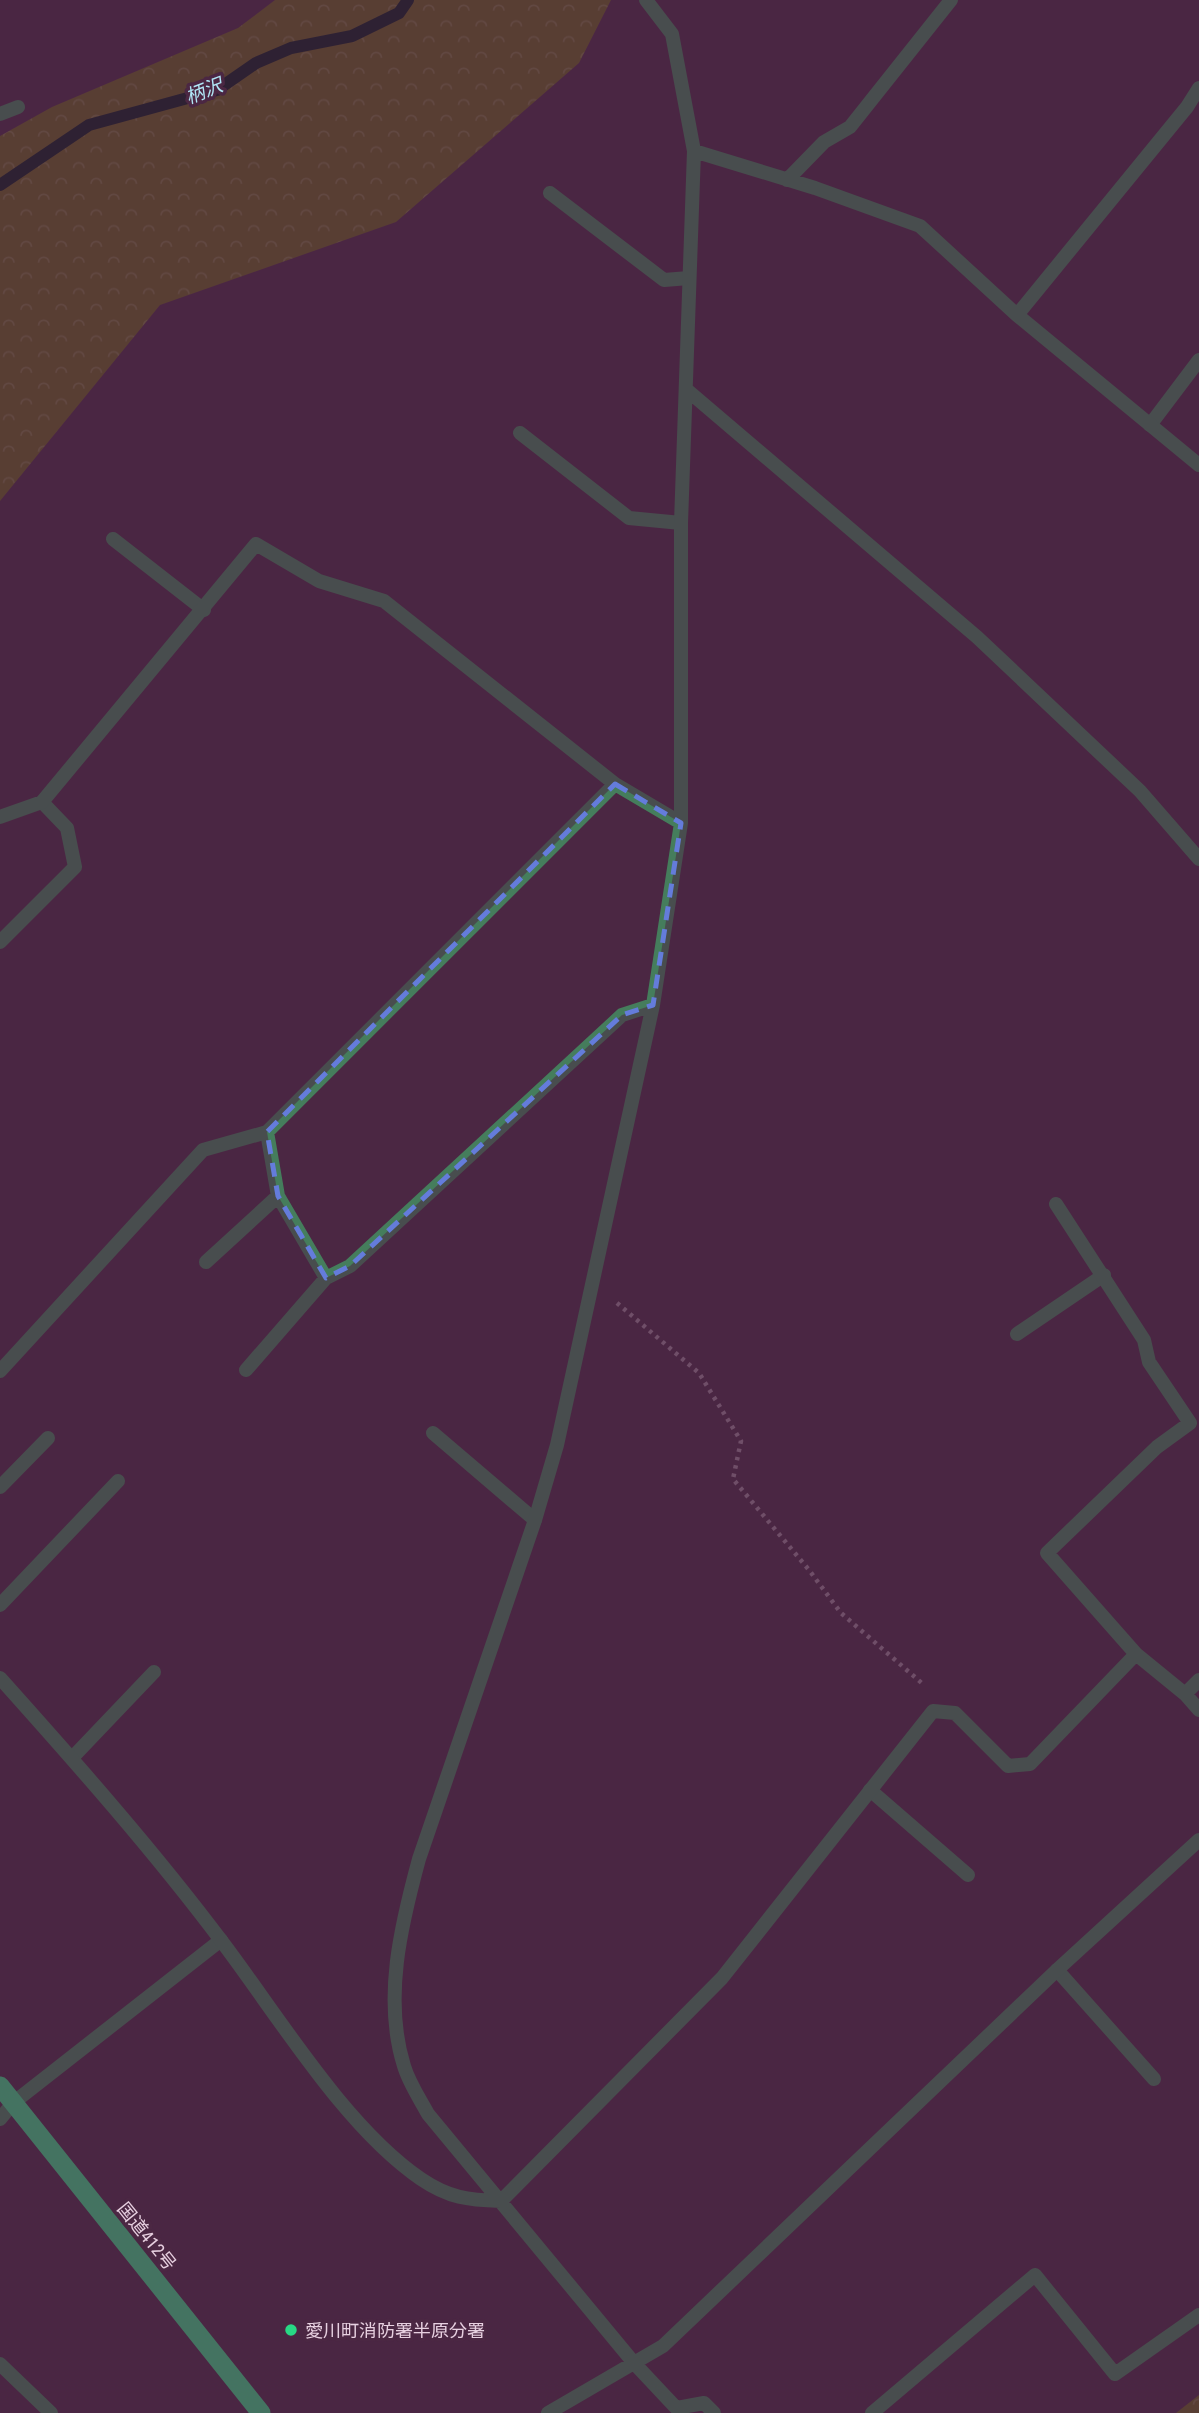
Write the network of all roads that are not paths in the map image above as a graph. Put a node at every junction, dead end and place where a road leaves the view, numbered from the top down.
1 (646, 0) edge
2 (951, 0) edge
3 (1199, 88) edge
4 (18, 107) dead end
5 (0, 114) edge
6 (694, 151) junction
7 (787, 180) junction
8 (550, 192) dead end
9 (689, 278) junction
10 (1017, 315) junction
11 (1199, 360) edge
12 (687, 390) junction
13 (1150, 425) junction
14 (520, 433) dead end
15 (1199, 465) edge
16 (681, 523) junction
17 (113, 539) dead end
18 (204, 610) junction
19 (614, 784) junction
20 (41, 802) junction
21 (0, 817) edge
22 (681, 823) junction
23 (1199, 858) edge
24 (0, 942) edge
25 (653, 1005) junction
26 (267, 1132) junction
27 (278, 1196) junction
28 (1056, 1204) dead end
29 (206, 1262) dead end
30 (1104, 1275) junction
31 (326, 1278) junction
32 (1017, 1334) dead end
33 (246, 1370) dead end
34 (0, 1371) edge
35 (1194, 1419) edge
36 (433, 1433) dead end
37 (48, 1438) dead end
38 (118, 1481) dead end
39 (0, 1487) edge
40 (535, 1520) junction
41 (0, 1605) edge
42 (1136, 1654) junction
43 (154, 1672) dead end
44 (0, 1678) edge
45 (1199, 1680) edge
46 (1185, 1694) junction
47 (1199, 1710) edge
48 (72, 1758) junction
49 (870, 1790) junction
50 (1199, 1840) edge
51 (968, 1875) dead end
52 (220, 1940) junction
53 (1057, 1970) junction
54 (1154, 2079) dead end
55 (0, 2086) edge
56 (13, 2103) junction
57 (0, 2119) edge
58 (500, 2201) junction
59 (1199, 2315) edge
60 (634, 2363) junction
61 (0, 2364) edge
62 (256, 2411) edge
63 (679, 2411) edge
64 (51, 2413) edge
65 (548, 2413) edge
66 (714, 2413) edge
67 (872, 2413) edge

1 - 6 street
2 - 7 street
3 - 10 street
4 - 5 street
6 - 7 street
6 - 9 street
7 - 10 street
8 - 9 street
9 - 12 street
10 - 13 street
11 - 13 street
12 - 16 street
12 - 23 street
13 - 15 street
14 - 16 street
16 - 22 street
17 - 18 street
18 - 19 street
18 - 20 street
19 - 22 street
19 - 26 street
20 - 21 street
20 - 24 street
22 - 25 street
25 - 31 street
25 - 40 street
26 - 27 street
26 - 34 street
27 - 29 street
27 - 31 street
28 - 30 street
30 - 32 street
30 - 35 street
31 - 33 street
35 - 42 street
36 - 40 street
37 - 39 street
38 - 41 street
40 - 58 street
42 - 46 street
42 - 49 street
43 - 48 street
44 - 48 street
45 - 46 street
46 - 47 street
48 - 52 street
49 - 51 street
49 - 58 street
50 - 53 street
52 - 56 street
52 - 58 street
53 - 54 street
53 - 60 street
55 - 56 highway, 国道412号
56 - 57 street
56 - 62 highway, 国道412号
58 - 60 street
59 - 67 street
60 - 63 street
60 - 65 street
61 - 64 street
63 - 66 street

